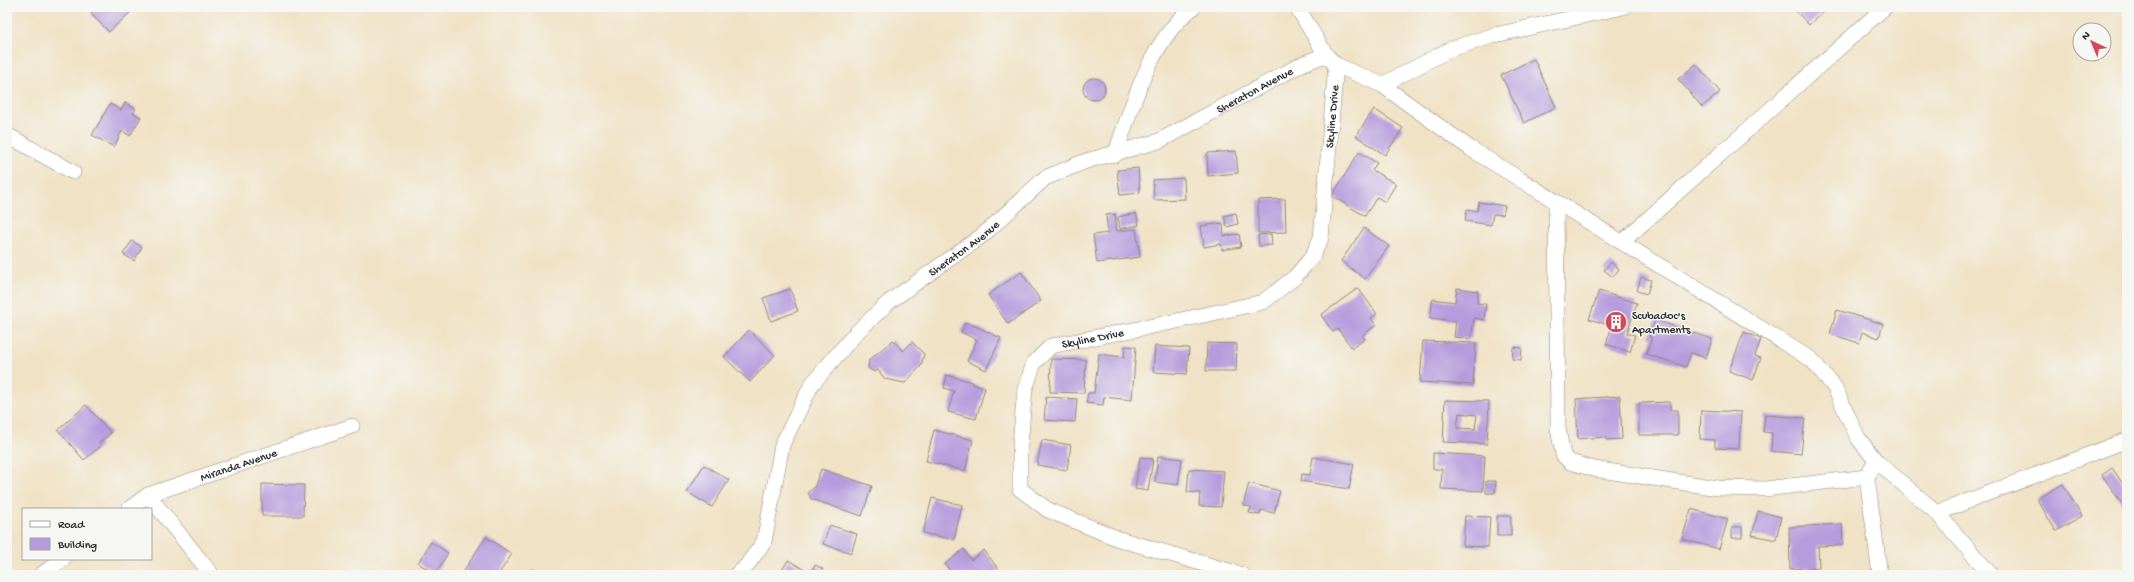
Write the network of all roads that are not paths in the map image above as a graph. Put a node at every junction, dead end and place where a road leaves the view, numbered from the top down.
1 (1194, 7) edge
2 (1297, 7) edge
3 (1623, 7) edge
4 (1885, 7) edge
5 (1331, 60) junction
6 (1382, 85) junction
7 (7, 135) edge
8 (1114, 155) junction
9 (73, 172) dead end
10 (1556, 202) junction
11 (1622, 242) junction
12 (352, 426) dead end
13 (2127, 440) edge
14 (1876, 461) junction
15 (1867, 477) junction
16 (148, 495) junction
17 (130, 508) edge
18 (1937, 513) junction
19 (61, 560) edge
20 (41, 575) edge
21 (212, 575) edge
22 (736, 575) edge
23 (1242, 575) edge
24 (1880, 575) edge
25 (1991, 575) edge

1 - 8 street
2 - 5 street
3 - 6 street
4 - 11 street
5 - 6 street
5 - 8 street, Sheraton Avenue
5 - 23 street, Skyline Drive
6 - 10 street
7 - 9 street
8 - 22 street, Sheraton Avenue
10 - 11 street
10 - 15 street
11 - 14 street
12 - 16 street, Miranda Avenue
13 - 18 street
14 - 15 street
14 - 18 street
15 - 24 street
16 - 17 street, Miranda Avenue
16 - 21 street
18 - 25 street
19 - 20 street

